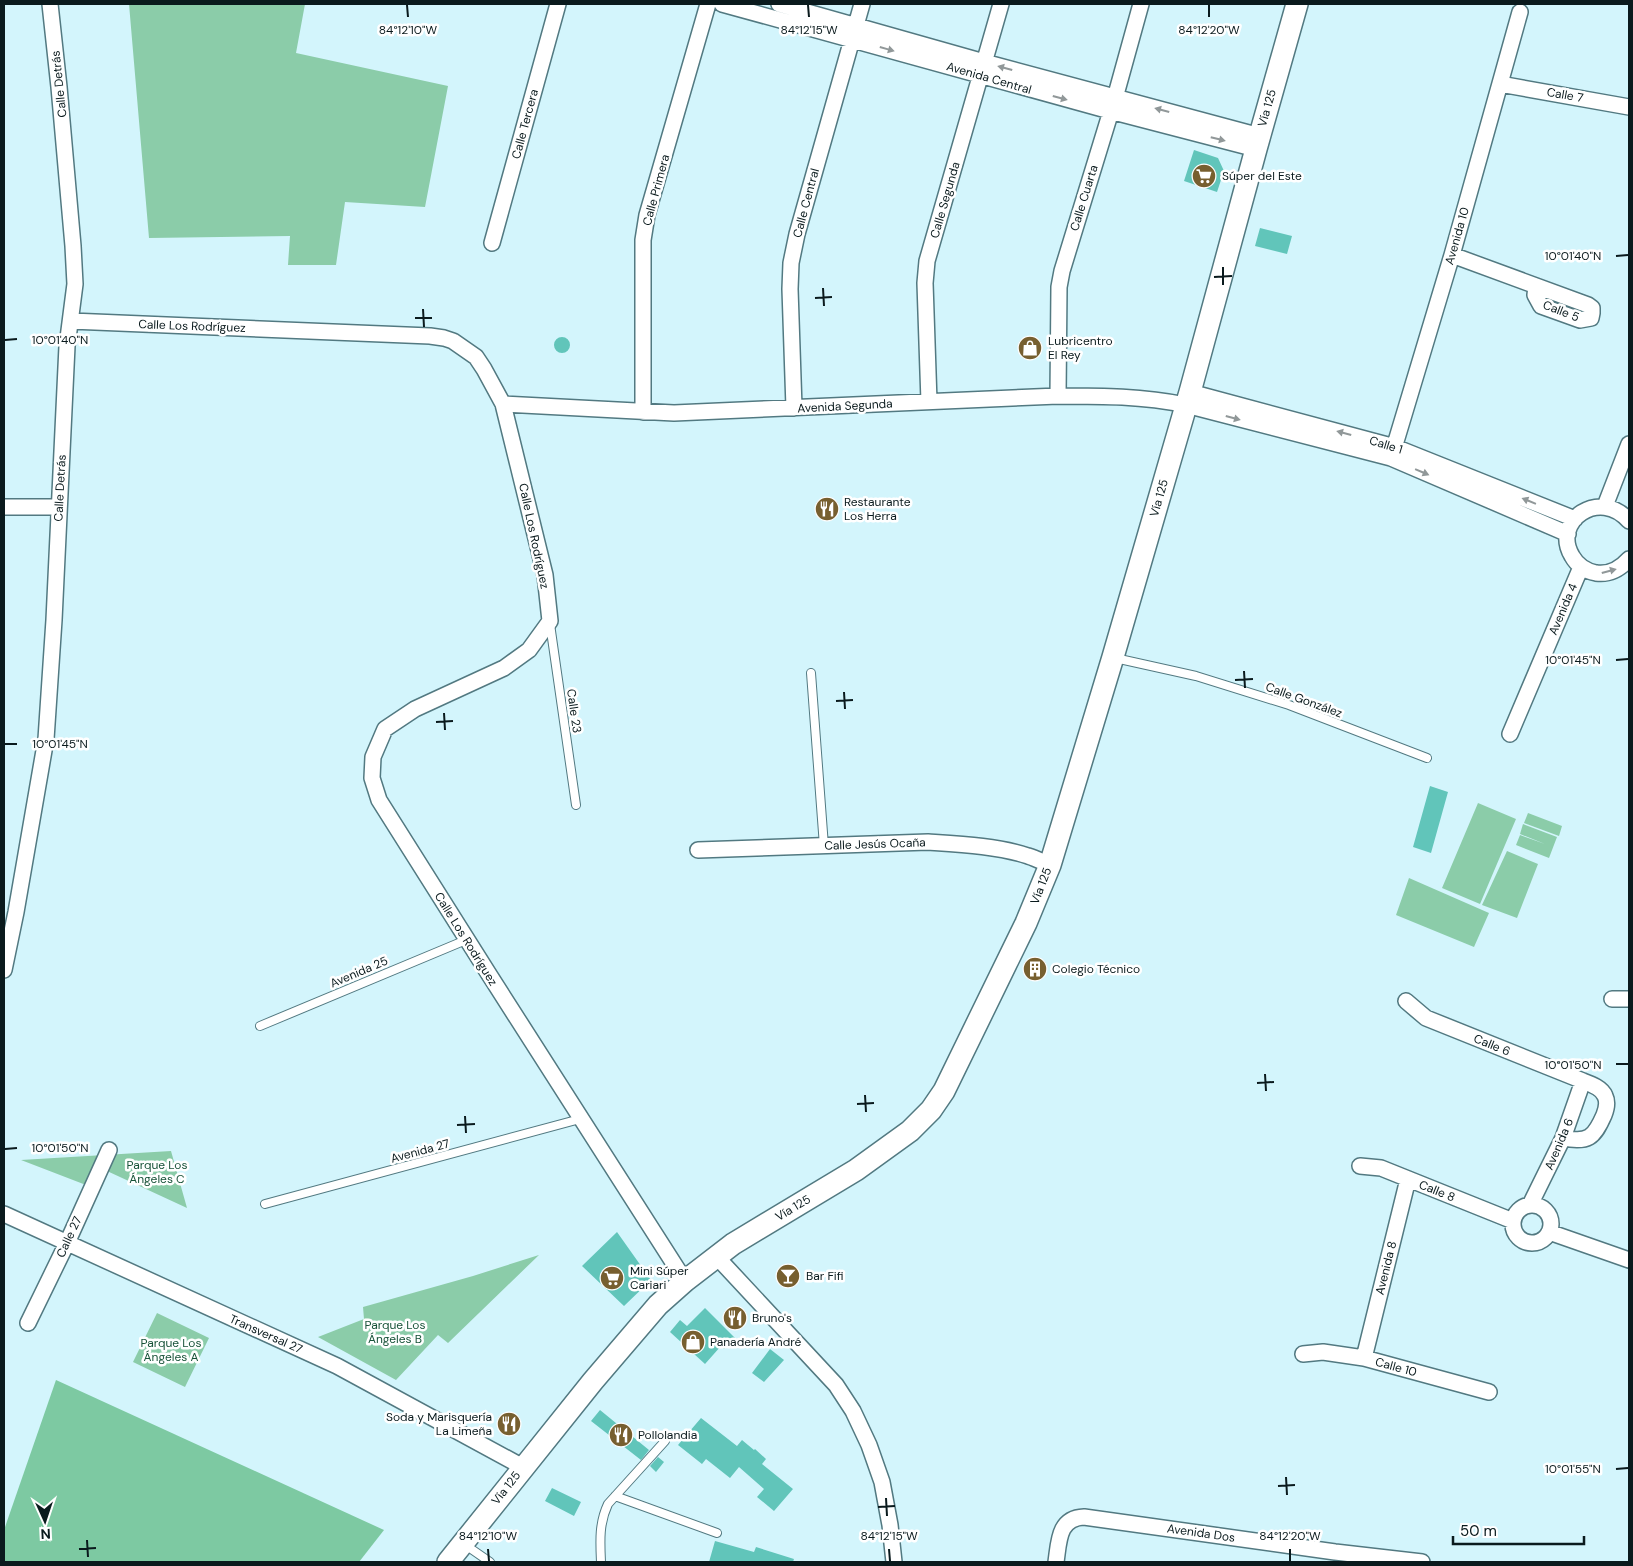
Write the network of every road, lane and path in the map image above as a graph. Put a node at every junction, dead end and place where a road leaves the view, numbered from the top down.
1 (50, 4) edge
2 (558, 4) edge
3 (708, 4) edge
4 (722, 4) edge
5 (779, 4) edge
6 (862, 4) edge
7 (1001, 4) edge
8 (1141, 4) edge
9 (1298, 4) edge
10 (1520, 12) dead end
11 (854, 32) junction
12 (982, 69) junction
13 (1500, 84) junction
14 (1112, 105) junction
15 (1629, 107) edge
16 (1258, 142) junction
17 (492, 244) dead end
18 (1452, 256) junction
19 (1536, 286) dead end
20 (71, 321) junction
21 (1058, 396) junction
22 (1188, 398) junction
23 (929, 402) junction
24 (503, 404) junction
25 (794, 408) junction
26 (643, 412) junction
27 (1629, 444) edge
28 (1393, 452) junction
29 (1604, 506) junction
30 (4, 507) edge
31 (59, 507) junction
32 (1575, 519) junction
33 (1629, 521) edge
34 (1568, 534) junction
35 (1629, 558) edge
36 (1581, 567) junction
37 (550, 621) junction
38 (1113, 657) junction
39 (810, 673) dead end
40 (1510, 734) dead end
41 (1427, 758) dead end
42 (576, 805) dead end
43 (824, 846) junction
44 (698, 850) dead end
45 (1050, 865) junction
46 (466, 940) junction
47 (4, 970) edge
48 (1612, 999) dead end
49 (1629, 999) edge
50 (1406, 1001) dead end
51 (260, 1026) dead end
52 (1583, 1081) junction
53 (580, 1119) junction
54 (1563, 1138) junction
55 (109, 1150) dead end
56 (1360, 1166) dead end
57 (1408, 1179) junction
58 (265, 1204) dead end
59 (1530, 1205) junction
60 (4, 1214) edge
61 (1513, 1221) junction
62 (1548, 1232) junction
63 (67, 1243) junction
64 (716, 1256) junction
65 (1629, 1260) edge
66 (684, 1281) junction
67 (28, 1323) dead end
68 (1303, 1354) dead end
69 (1364, 1358) junction
70 (1488, 1392) dead end
71 (665, 1441) dead end
72 (523, 1467) junction
73 (615, 1496) junction
74 (716, 1533) dead end
75 (463, 1543) junction
76 (1335, 1557) edge
77 (448, 1562) edge
78 (490, 1562) edge
79 (601, 1562) edge
80 (894, 1562) edge
81 (1056, 1562) edge
82 (1422, 1562) edge

1 - 20 street, Calle Detrás
2 - 17 street, Calle Tercera
3 - 26 street, Calle Primera
4 - 11 street, Avenida Central
5 - 11 street, Avenida Central
6 - 11 street, Calle Central
7 - 12 street, Calle Segunda
8 - 14 street, Calle Cuarta
9 - 16 main road, Vía 125
10 - 13 street, Avenida 10
11 - 12 street, Avenida Central
11 - 25 street, Calle Central
12 - 14 street, Avenida Central
12 - 23 street, Calle Segunda
13 - 15 street, Calle 7
13 - 18 street, Avenida 10
14 - 16 street, Avenida Central
14 - 21 street, Calle Cuarta
16 - 22 main road, Vía 125
18 - 19 street, Calle 5
18 - 28 street, Avenida 10
20 - 24 street, Calle Los Rodríguez
20 - 31 street, Calle Detrás
21 - 22 street, Avenida Segunda
21 - 23 street, Avenida Segunda
22 - 28 street, Calle 1
22 - 38 main road, Vía 125
23 - 25 street, Avenida Segunda
24 - 26 street, Avenida Segunda
24 - 37 street, Calle Los Rodríguez
25 - 26 street, Avenida Segunda
27 - 29 street
32 -> 28 street, Calle 1
28 -> 34 street, Calle 1
29 - 32 street
29 - 33 street
30 - 31 street
31 - 47 street, Calle Detrás
32 - 34 street
34 - 36 street
36 -> 35 street
36 - 40 street, Avenida 4
37 - 42 lane, Calle 23
37 - 46 street, Calle Los Rodríguez
38 - 41 lane, Calle González
38 - 45 main road, Vía 125
39 - 43 lane
43 - 44 street, Calle Jesús Ocaña
43 - 45 street, Calle Jesús Ocaña
45 - 64 main road, Vía 125
46 - 51 lane, Avenida 25
46 - 53 street, Calle Los Rodríguez
48 - 49 street
50 - 52 street, Calle 6
52 - 54 street, Avenida 6
52 - 54 street, Calle 6
53 - 58 lane, Avenida 27
53 - 66 street, Calle Los Rodríguez
54 - 59 street, Avenida 6
55 - 63 street, Calle 27
56 - 57 street, Calle 8
57 - 61 street, Calle 8
57 - 69 street, Avenida 8
59 - 61 street
59 - 62 street
60 - 63 street, Transversal 27
61 - 62 street
62 - 65 street
63 - 67 street, Calle 27
63 - 72 street, Transversal 27
64 - 66 main road, Vía 125
64 - 80 street
66 - 72 main road, Vía 125
68 - 69 street, Calle 10
69 - 70 street, Calle 10
71 - 73 lane
72 - 75 main road, Vía 125
73 - 74 lane
73 - 79 lane
75 - 77 main road, Vía 125
75 - 78 lane
76 - 81 street, Avenida Dos
76 - 82 street, Avenida Dos

